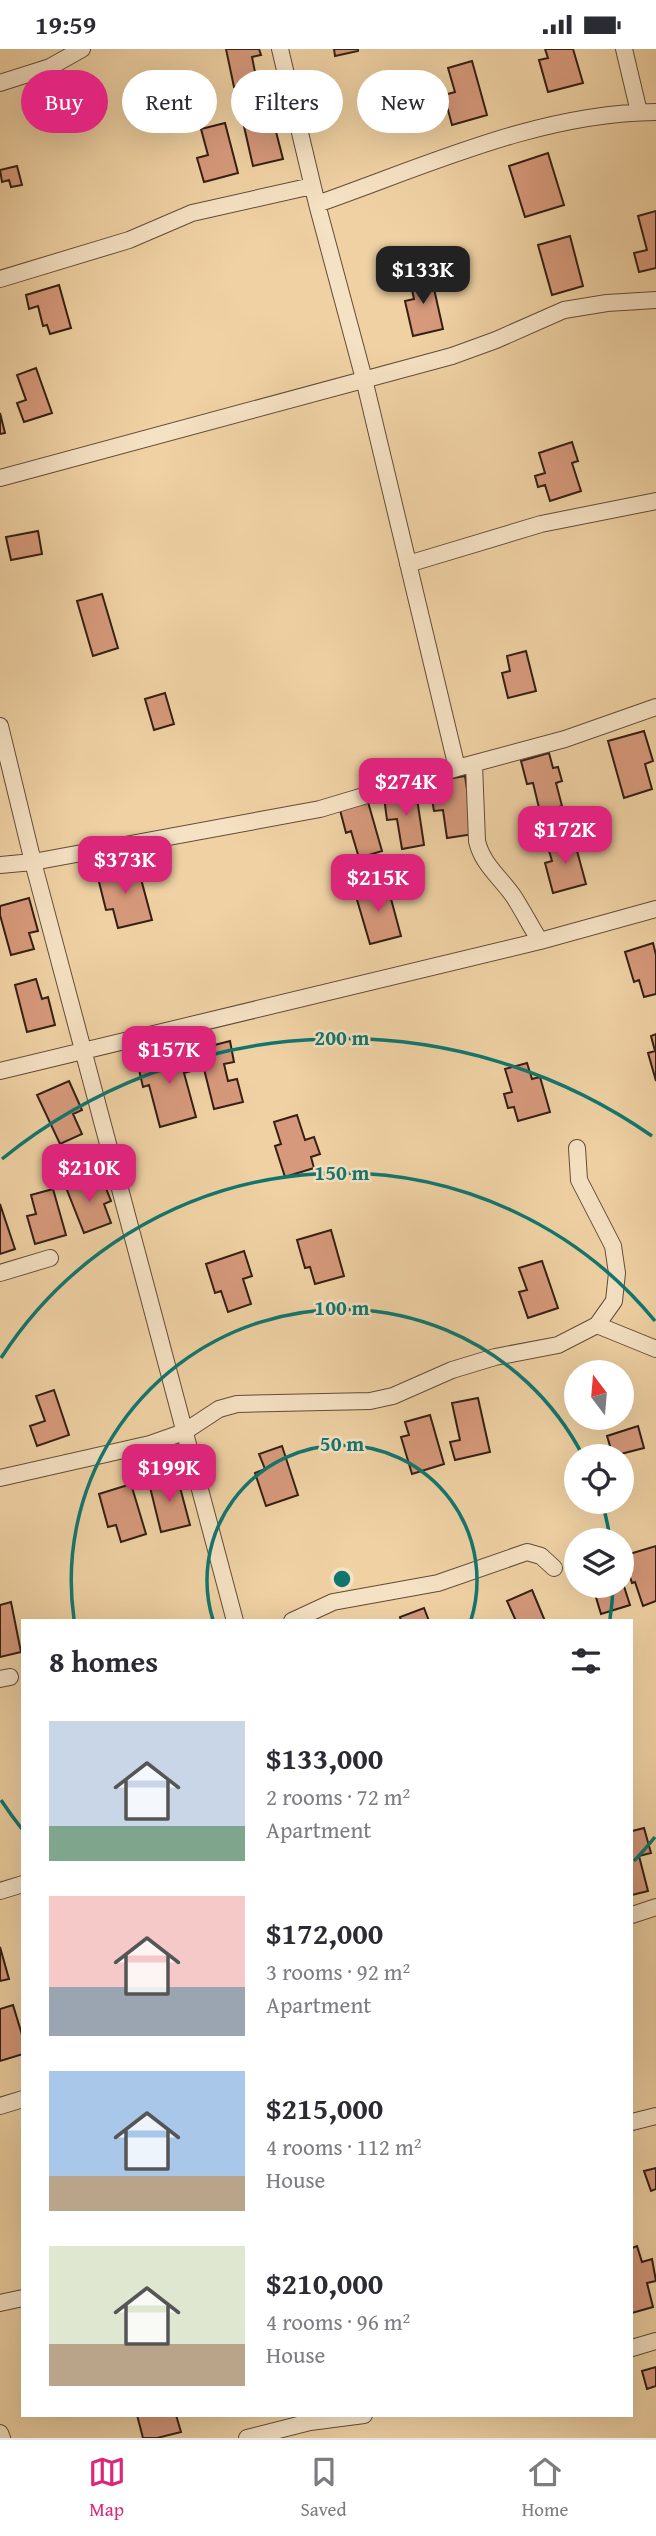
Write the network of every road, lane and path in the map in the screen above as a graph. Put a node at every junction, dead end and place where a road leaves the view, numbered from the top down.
1 (82, 49) edge
2 (280, 49) edge
3 (624, 49) edge
4 (0, 83) edge
5 (639, 112) junction
6 (656, 112) edge
7 (313, 186) junction
8 (317, 204) junction
9 (0, 279) edge
10 (656, 300) edge
11 (364, 379) junction
12 (0, 478) edge
13 (656, 501) edge
14 (408, 564) junction
15 (656, 707) edge
16 (0, 726) edge
17 (474, 764) junction
18 (457, 768) junction
19 (33, 862) junction
20 (0, 865) edge
21 (656, 909) edge
22 (540, 941) junction
23 (85, 1052) junction
24 (0, 1071) edge
25 (577, 1148) dead end
26 (50, 1258) dead end
27 (0, 1273) edge
28 (597, 1325) junction
29 (656, 1349) edge
30 (184, 1432) junction
31 (0, 1478) edge
32 (554, 1568) dead end
33 (234, 1619) edge
34 (296, 1619) edge
35 (21, 1885) edge
36 (0, 1891) edge
37 (656, 1907) edge
38 (633, 1915) edge
39 (21, 2100) edge
40 (0, 2106) edge
41 (656, 2116) edge
42 (633, 2122) edge
43 (21, 2299) edge
44 (0, 2304) edge
45 (656, 2341) edge
46 (633, 2348) edge
47 (349, 2417) edge
48 (247, 2438) edge

1 - 4 street
2 - 7 street
3 - 5 street
5 - 6 street
5 - 8 street
7 - 8 street
7 - 9 street
8 - 11 street
10 - 11 street
11 - 12 street
11 - 14 street
13 - 14 street
14 - 18 street
15 - 17 street
16 - 19 street
17 - 18 street
17 - 22 street
18 - 19 street
19 - 20 street
19 - 23 street
21 - 22 street
22 - 23 street
23 - 24 street
23 - 30 street
25 - 28 street
26 - 27 street
28 - 29 street
28 - 30 street
30 - 31 street
30 - 33 street
32 - 34 street
35 - 36 street
37 - 38 street
39 - 40 street
41 - 42 street
43 - 44 street
45 - 46 street
47 - 48 street

